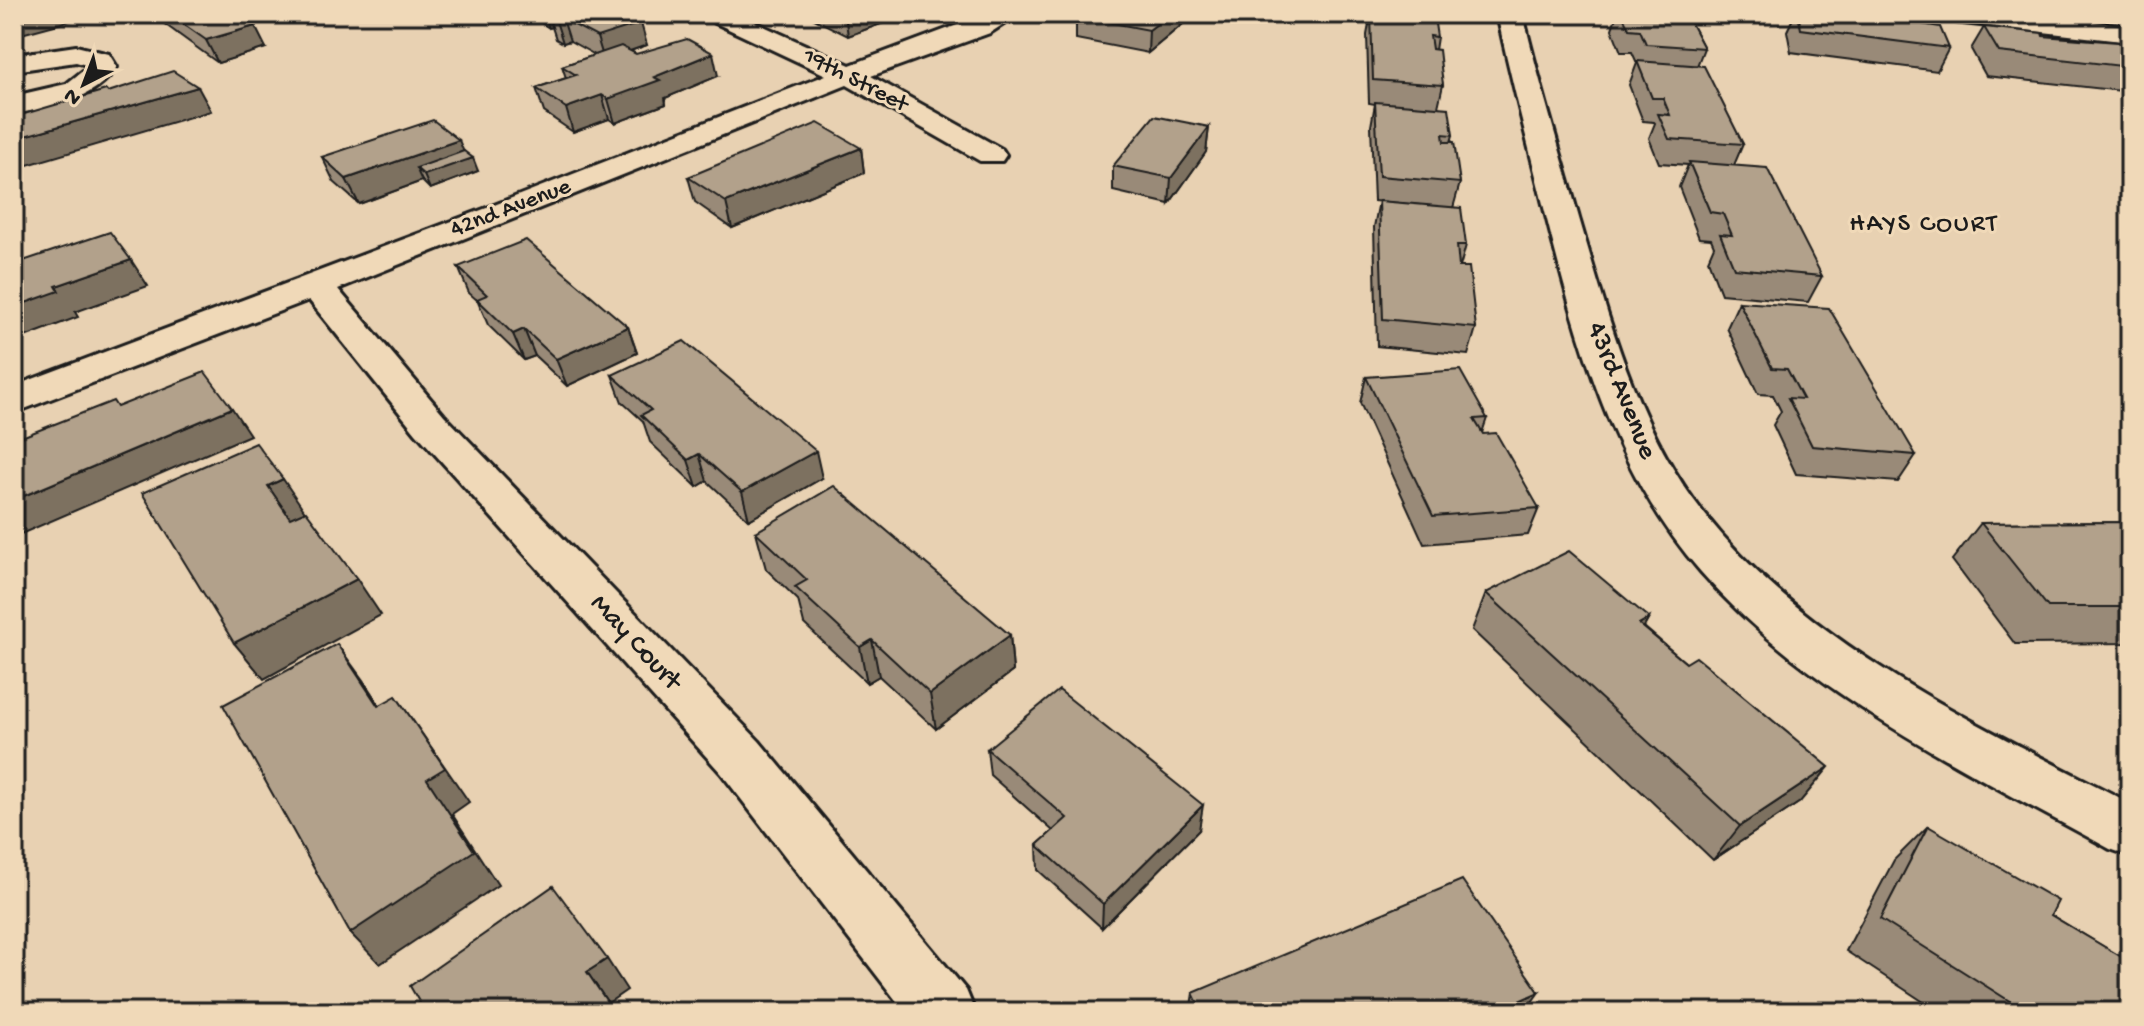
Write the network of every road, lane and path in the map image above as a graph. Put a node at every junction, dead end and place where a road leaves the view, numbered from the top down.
1 (716, 14) edge
2 (1006, 14) edge
3 (1510, 14) edge
4 (1954, 14) edge
5 (2130, 34) edge
6 (14, 63) edge
7 (849, 75) junction
8 (14, 105) edge
9 (991, 155) dead end
10 (315, 284) junction
11 (14, 400) edge
12 (2130, 831) edge
13 (944, 1012) edge

1 - 7 street, 19th Street
2 - 7 street, 42nd Avenue
3 - 12 street, 43rd Avenue
4 - 5 street
6 - 8 street
7 - 9 street, 19th Street
7 - 10 street, 42nd Avenue
10 - 11 street, 42nd Avenue
10 - 13 street, May Court

